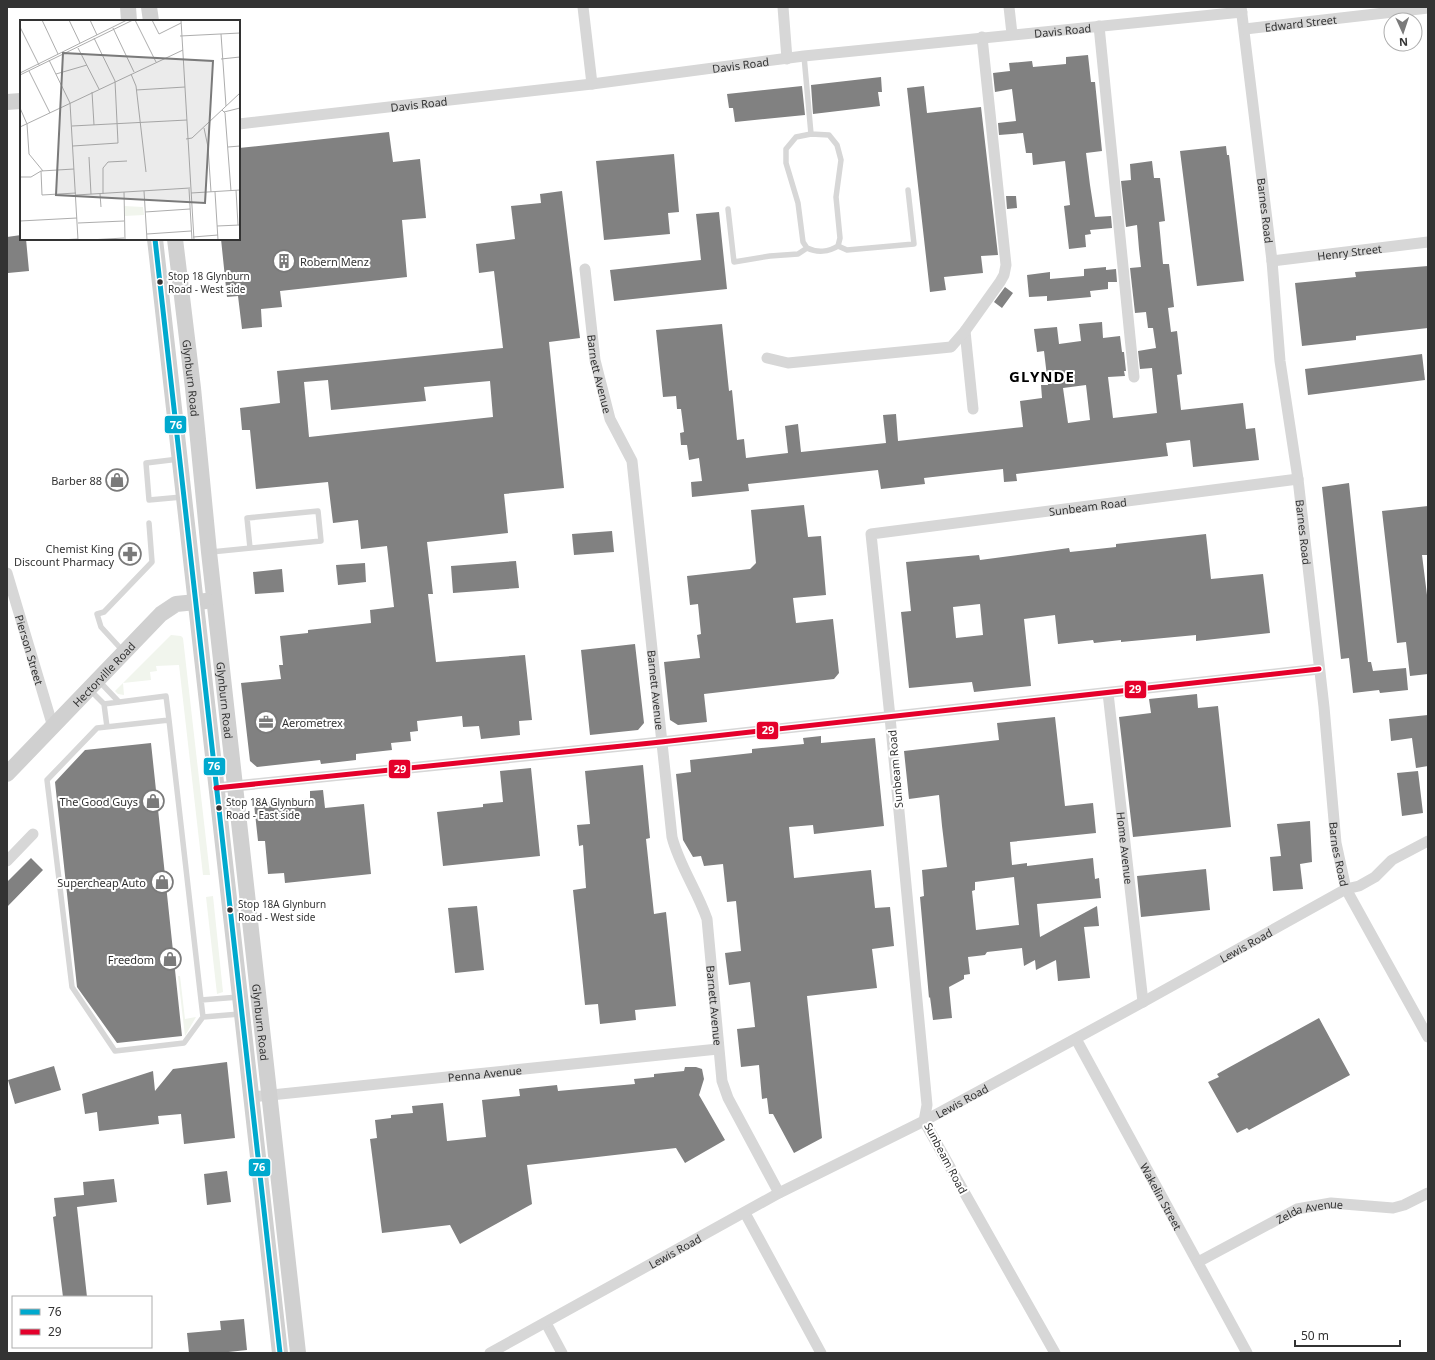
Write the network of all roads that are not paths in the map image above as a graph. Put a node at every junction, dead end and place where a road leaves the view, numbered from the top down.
1 (128, 7) edge
2 (150, 7) edge
3 (583, 7) edge
4 (784, 7) edge
5 (1009, 7) edge
6 (1428, 8) edge
7 (1242, 9) edge
8 (129, 20) edge
9 (151, 20) edge
10 (1099, 26) junction
11 (1245, 29) junction
12 (1012, 34) junction
13 (982, 37) junction
14 (804, 56) junction
15 (787, 59) junction
16 (592, 84) junction
17 (20, 101) edge
18 (7, 102) edge
19 (240, 124) edge
20 (811, 134) junction
21 (908, 190) dead end
22 (728, 208) dead end
23 (155, 240) edge
24 (175, 240) edge
25 (1428, 242) edge
26 (838, 246) junction
27 (807, 248) junction
28 (1272, 261) junction
29 (585, 269) dead end
30 (965, 331) junction
31 (767, 358) dead end
32 (1134, 377) dead end
33 (973, 409) dead end
34 (181, 459) junction
35 (1298, 479) junction
36 (185, 497) junction
37 (149, 523) dead end
38 (250, 548) junction
39 (209, 552) junction
40 (7, 573) edge
41 (214, 600) junction
42 (196, 602) junction
43 (124, 652) junction
44 (1319, 669) junction
45 (94, 685) junction
46 (1108, 693) junction
47 (119, 702) junction
48 (104, 704) junction
49 (890, 717) junction
50 (169, 720) junction
51 (53, 727) junction
52 (107, 727) junction
53 (661, 742) junction
54 (7, 774) edge
55 (235, 786) junction
56 (216, 788) junction
57 (33, 834) dead end
58 (1428, 841) edge
59 (7, 862) edge
60 (1346, 889) junction
61 (240, 996) junction
62 (201, 1000) junction
63 (1143, 1002) junction
64 (242, 1014) junction
65 (203, 1017) junction
66 (1428, 1038) edge
67 (1076, 1039) junction
68 (718, 1049) junction
69 (271, 1096) junction
70 (252, 1098) junction
71 (924, 1121) junction
72 (779, 1193) junction
73 (1428, 1193) edge
74 (745, 1213) junction
75 (1198, 1262) junction
76 (546, 1323) junction
77 (280, 1353) edge
78 (298, 1353) edge
79 (490, 1353) edge
80 (562, 1353) edge
81 (822, 1353) edge
82 (1055, 1353) edge
83 (1247, 1353) edge

1 - 8 main road
2 - 9 main road
3 - 16 street
4 - 15 street
5 - 12 street
6 - 11 street, Edward Street
7 - 10 street, Davis Road
7 - 11 street, Barnes Road
10 - 12 street, Davis Road
10 - 32 street
11 - 28 street, Barnes Road
12 - 13 street, Davis Road
13 - 14 street, Davis Road
13 - 30 street
14 - 15 street, Davis Road
14 - 20 lane
15 - 16 street, Davis Road
16 - 19 street, Davis Road
17 - 18 main road
20 - 26 lane
20 - 27 lane
21 - 26 lane
22 - 27 lane
23 - 34 main road, Glynburn Road
24 - 39 main road, Glynburn Road
25 - 28 street, Henry Street
26 - 27 lane
28 - 35 street, Barnes Road
29 - 53 street, Barnett Avenue
30 - 31 street
30 - 33 street
34 - 36 main road, Glynburn Road
34 - 36 lane
35 - 44 street, Barnes Road
35 - 49 street, Sunbeam Road
36 - 42 main road, Glynburn Road
37 - 43 lane
38 - 38 lane
38 - 39 lane
39 - 41 main road, Glynburn Road
40 - 51 street, Pierson Street
41 - 42 main road, Hectorville Road
41 - 55 main road, Glynburn Road
42 - 43 main road, Hectorville Road
42 - 56 main road, Glynburn Road
43 - 45 main road, Hectorville Road
44 - 46 street
44 - 60 street, Barnes Road
45 - 47 lane
45 - 48 lane
45 - 51 main road, Hectorville Road
46 - 49 street
46 - 63 street, Home Avenue
47 - 48 lane
47 - 50 lane
48 - 52 lane
49 - 53 street
49 - 71 street, Sunbeam Road
50 - 52 lane
50 - 62 lane
51 - 54 main road, Hectorville Road
52 - 65 lane
53 - 55 street
53 - 68 street, Barnett Avenue
55 - 56 street
55 - 69 main road, Glynburn Road
56 - 61 main road, Glynburn Road
57 - 59 street
58 - 60 street, Lewis Road
60 - 63 street, Lewis Road
60 - 66 street, Barnes Road
61 - 62 lane
61 - 64 main road, Glynburn Road
62 - 65 lane
63 - 67 street, Lewis Road
64 - 65 lane
64 - 70 main road, Glynburn Road
67 - 71 street, Lewis Road
67 - 75 street, Wakelin Street
68 - 69 street, Penna Avenue
68 - 72 street, Barnett Avenue
69 - 70 street, Penna Avenue
69 - 78 main road, Glynburn Road
70 - 77 main road, Glynburn Road
71 - 72 street, Lewis Road
71 - 82 street, Sunbeam Road
72 - 74 street, Lewis Road
73 - 75 street, Zelda Avenue
74 - 76 street, Lewis Road
74 - 81 street
75 - 83 street, Wakelin Street
76 - 79 street, Lewis Road
76 - 80 street

